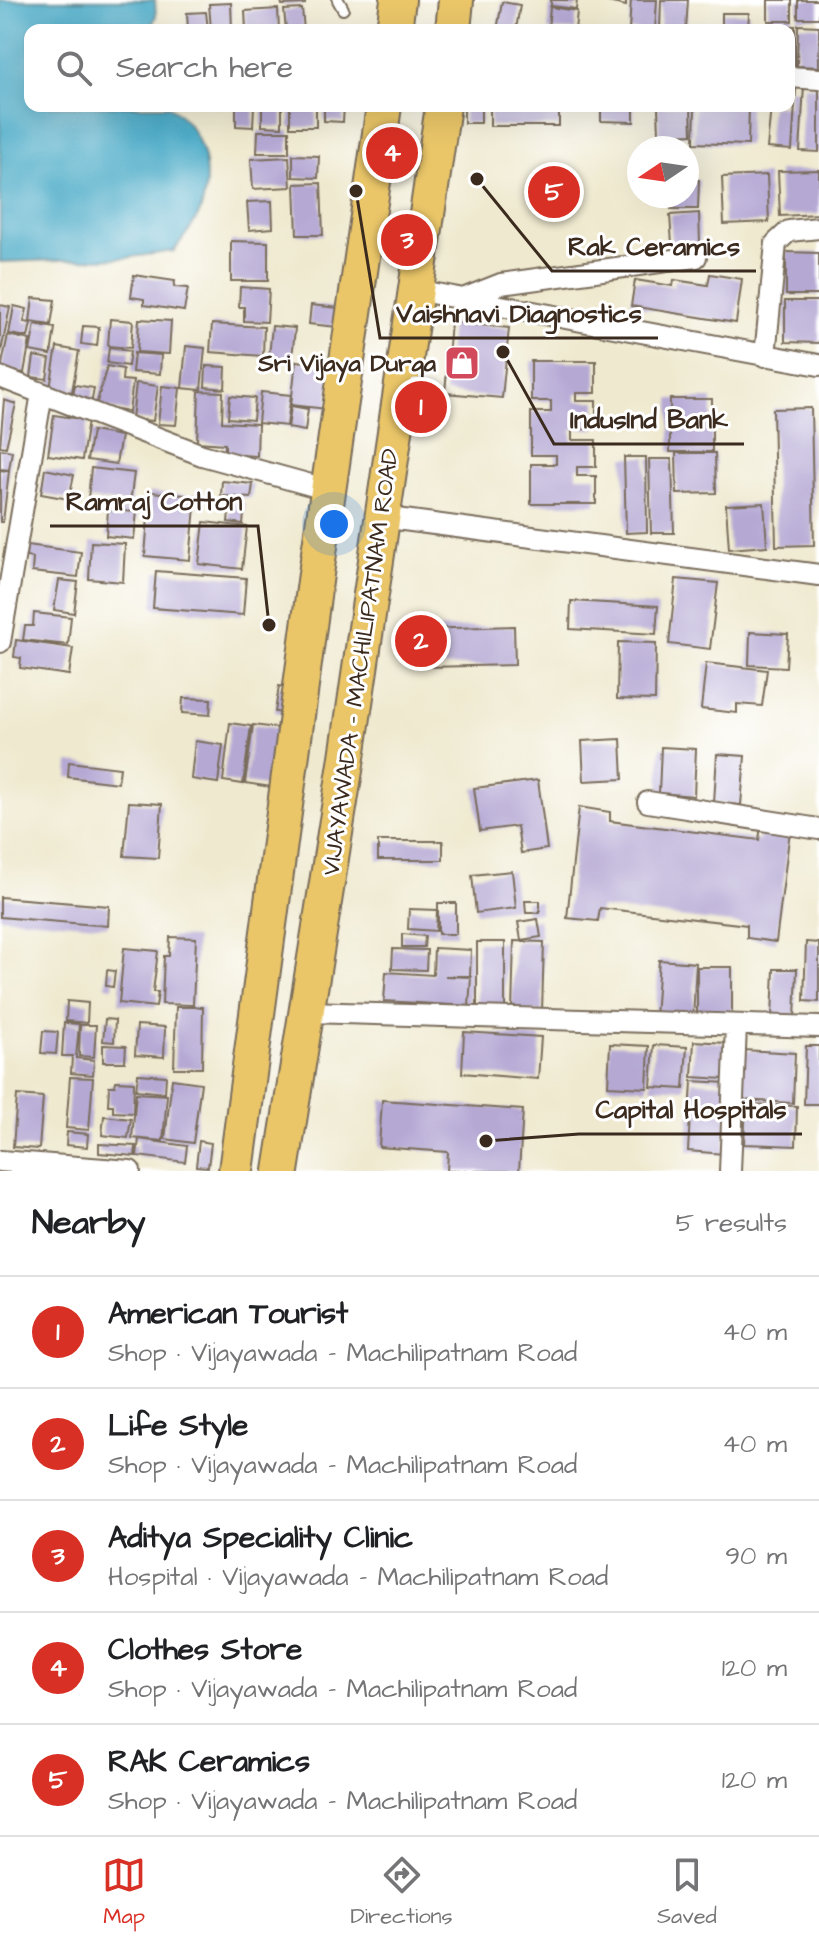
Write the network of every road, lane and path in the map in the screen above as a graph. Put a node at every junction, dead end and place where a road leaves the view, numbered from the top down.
1 (398, 0) edge
2 (456, 0) edge
3 (395, 24) edge
4 (454, 24) edge
5 (795, 77) edge
6 (819, 79) edge
7 (383, 112) edge
8 (442, 112) edge
9 (819, 228) edge
10 (696, 257) dead end
11 (415, 290) junction
12 (463, 299) junction
13 (765, 356) junction
14 (819, 365) edge
15 (0, 377) edge
16 (42, 393) junction
17 (329, 490) junction
18 (381, 517) junction
19 (819, 575) edge
20 (0, 642) edge
21 (648, 802) dead end
22 (819, 829) edge
23 (308, 1012) junction
24 (736, 1026) junction
25 (819, 1027) edge
26 (0, 1161) edge
27 (130, 1171) edge
28 (236, 1171) edge
29 (281, 1171) edge
30 (730, 1171) edge

1 - 3 highway
2 - 4 highway
5 - 6 street
7 - 17 highway
8 - 11 highway, VIJAYAWADA - MACHILIPATNAM ROAD
9 - 13 street
10 - 12 street
11 - 12 street
11 - 18 highway, VIJAYAWADA - MACHILIPATNAM ROAD
12 - 13 street
13 - 14 street
15 - 16 street
16 - 17 street
16 - 20 street
17 - 28 highway
18 - 19 street
18 - 23 highway, VIJAYAWADA - MACHILIPATNAM ROAD
21 - 22 street
23 - 24 street
23 - 29 highway, VIJAYAWADA - MACHILIPATNAM ROAD
24 - 25 street
24 - 30 street
26 - 27 street

